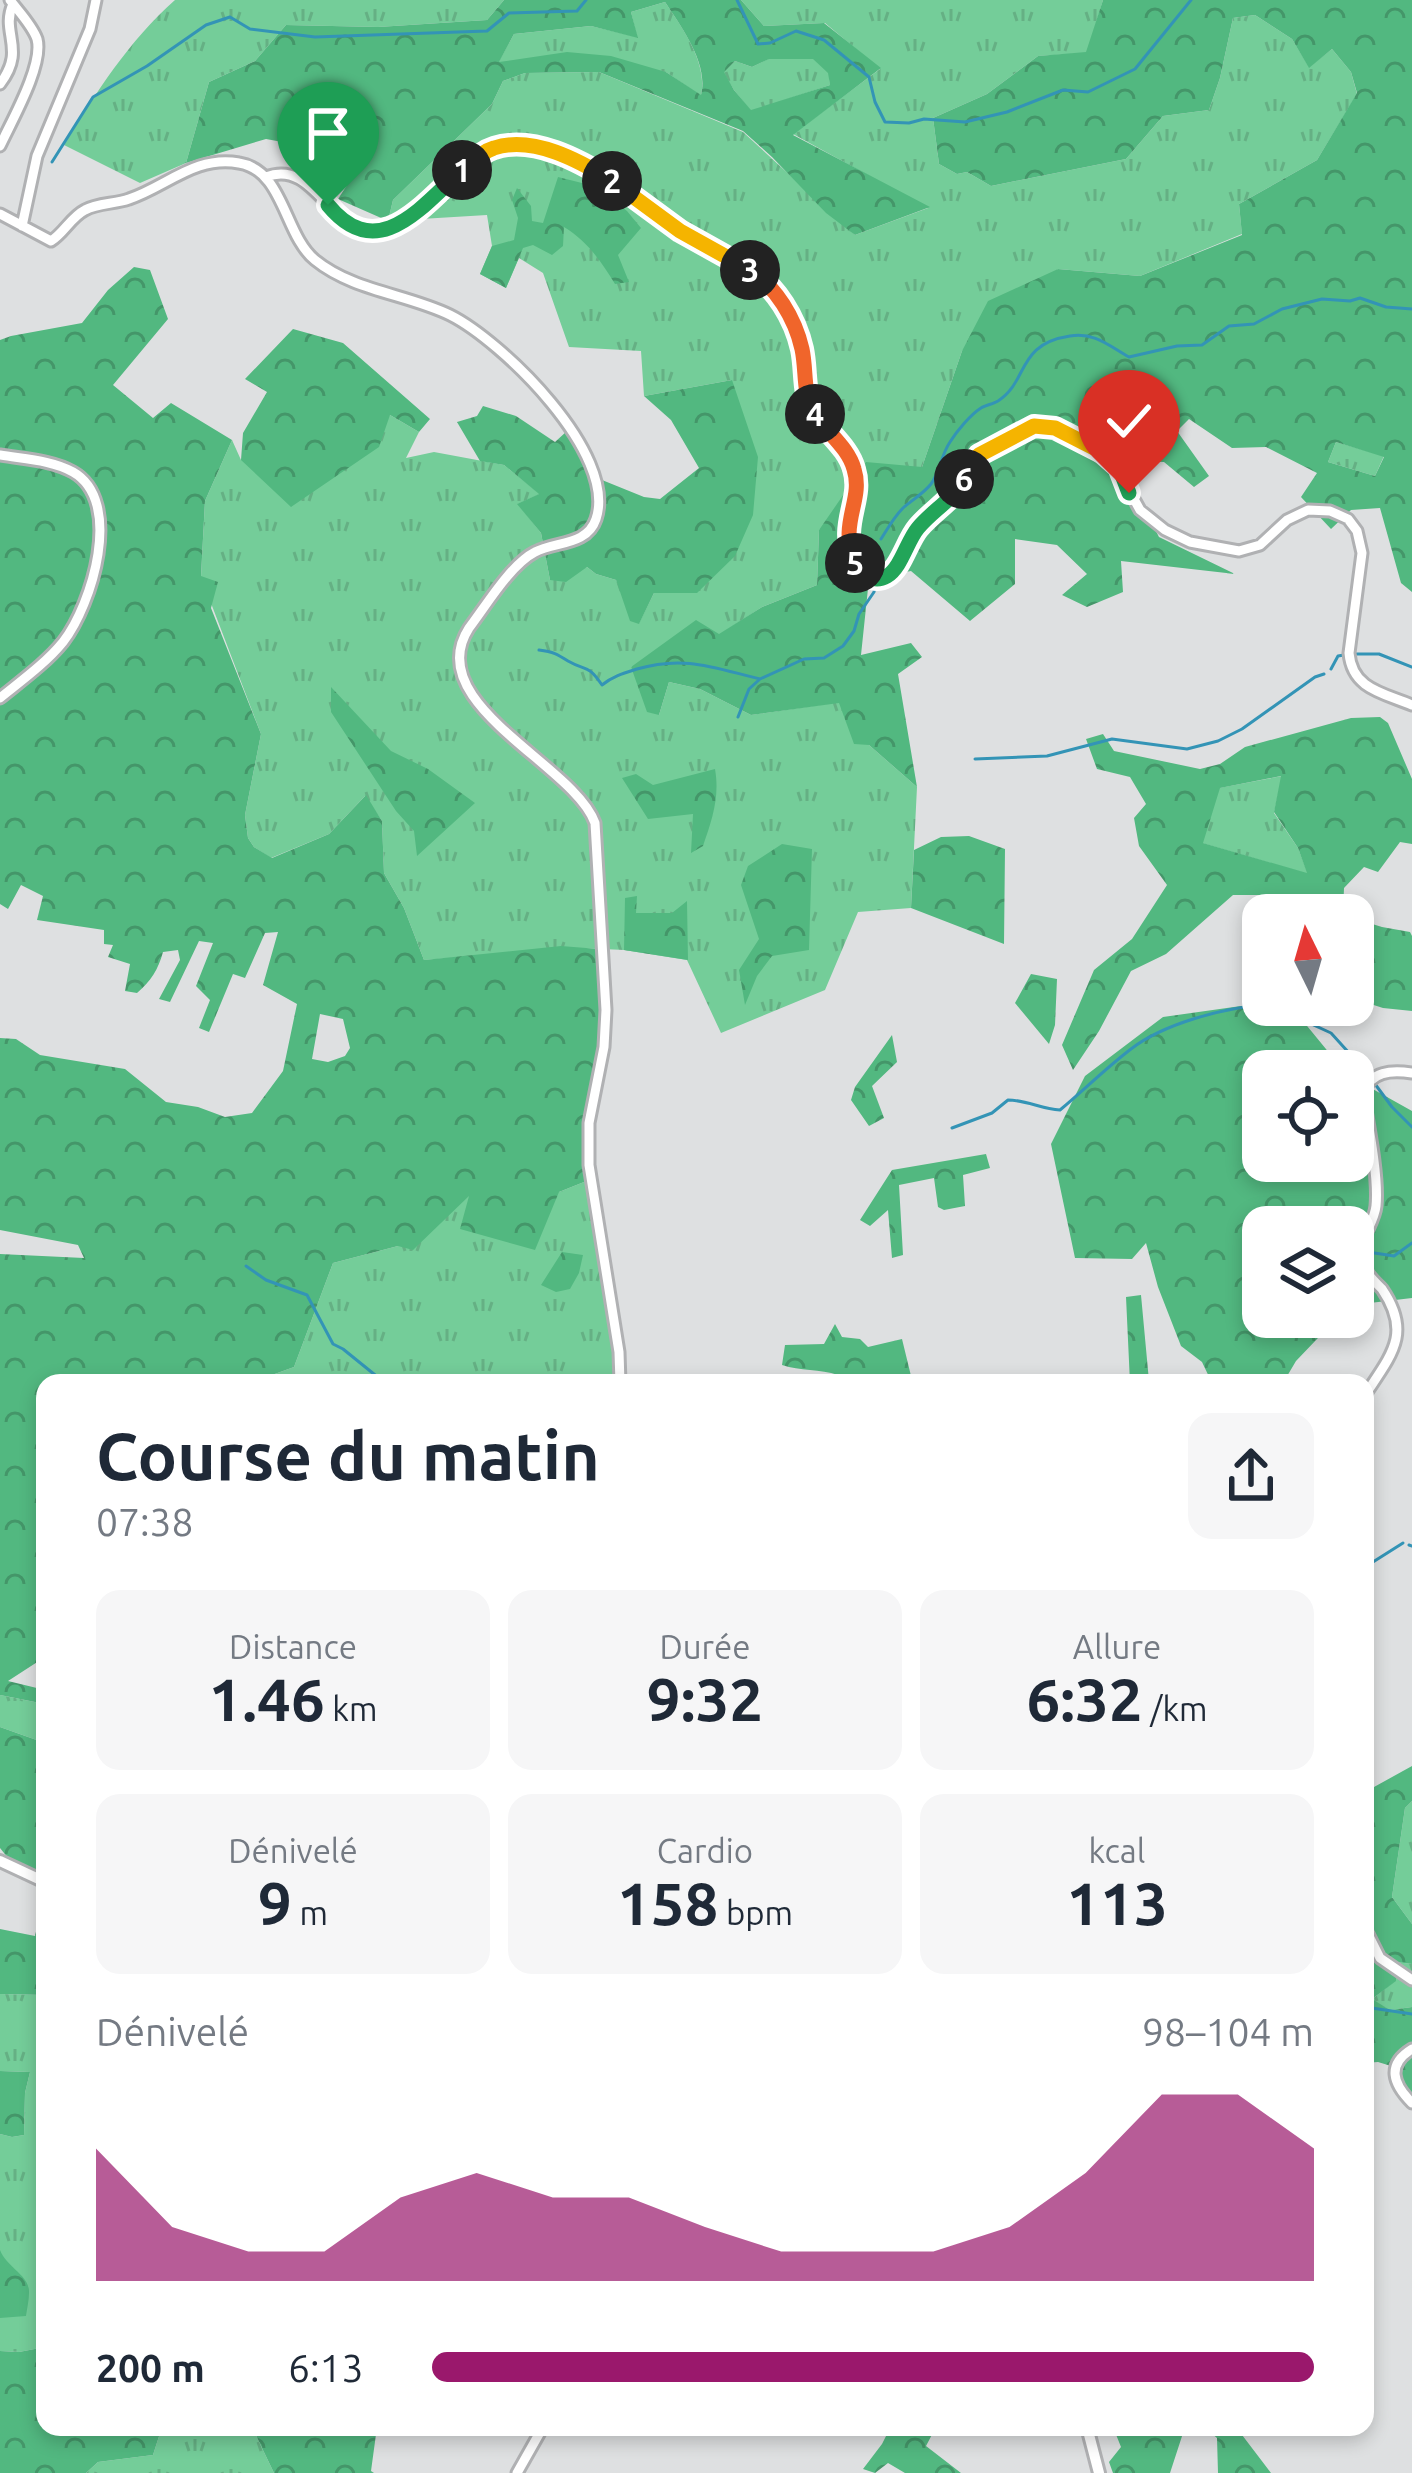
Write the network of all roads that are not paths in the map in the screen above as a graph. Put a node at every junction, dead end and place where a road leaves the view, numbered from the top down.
1 (96, 0) edge
2 (11, 2) edge
3 (0, 84) edge
4 (0, 146) edge
5 (266, 177) junction
6 (0, 214) edge
7 (22, 226) junction
8 (0, 455) edge
9 (0, 698) edge
10 (1412, 706) edge
11 (1412, 1073) edge
12 (620, 1374) edge
13 (1374, 1381) edge
14 (2, 1861) edge
15 (36, 1878) edge
16 (1374, 1946) edge
17 (1412, 1980) edge
18 (1412, 2048) edge
19 (1412, 2103) edge
20 (539, 2436) edge
21 (1089, 2436) edge
22 (517, 2473) edge
23 (1099, 2473) edge

1 - 7 street
2 - 3 street
2 - 4 street
5 - 7 street
5 - 10 street
5 - 12 street
6 - 7 street
8 - 9 street
11 - 13 street
14 - 15 main road
16 - 17 street
18 - 19 street
20 - 22 street
21 - 23 main road

